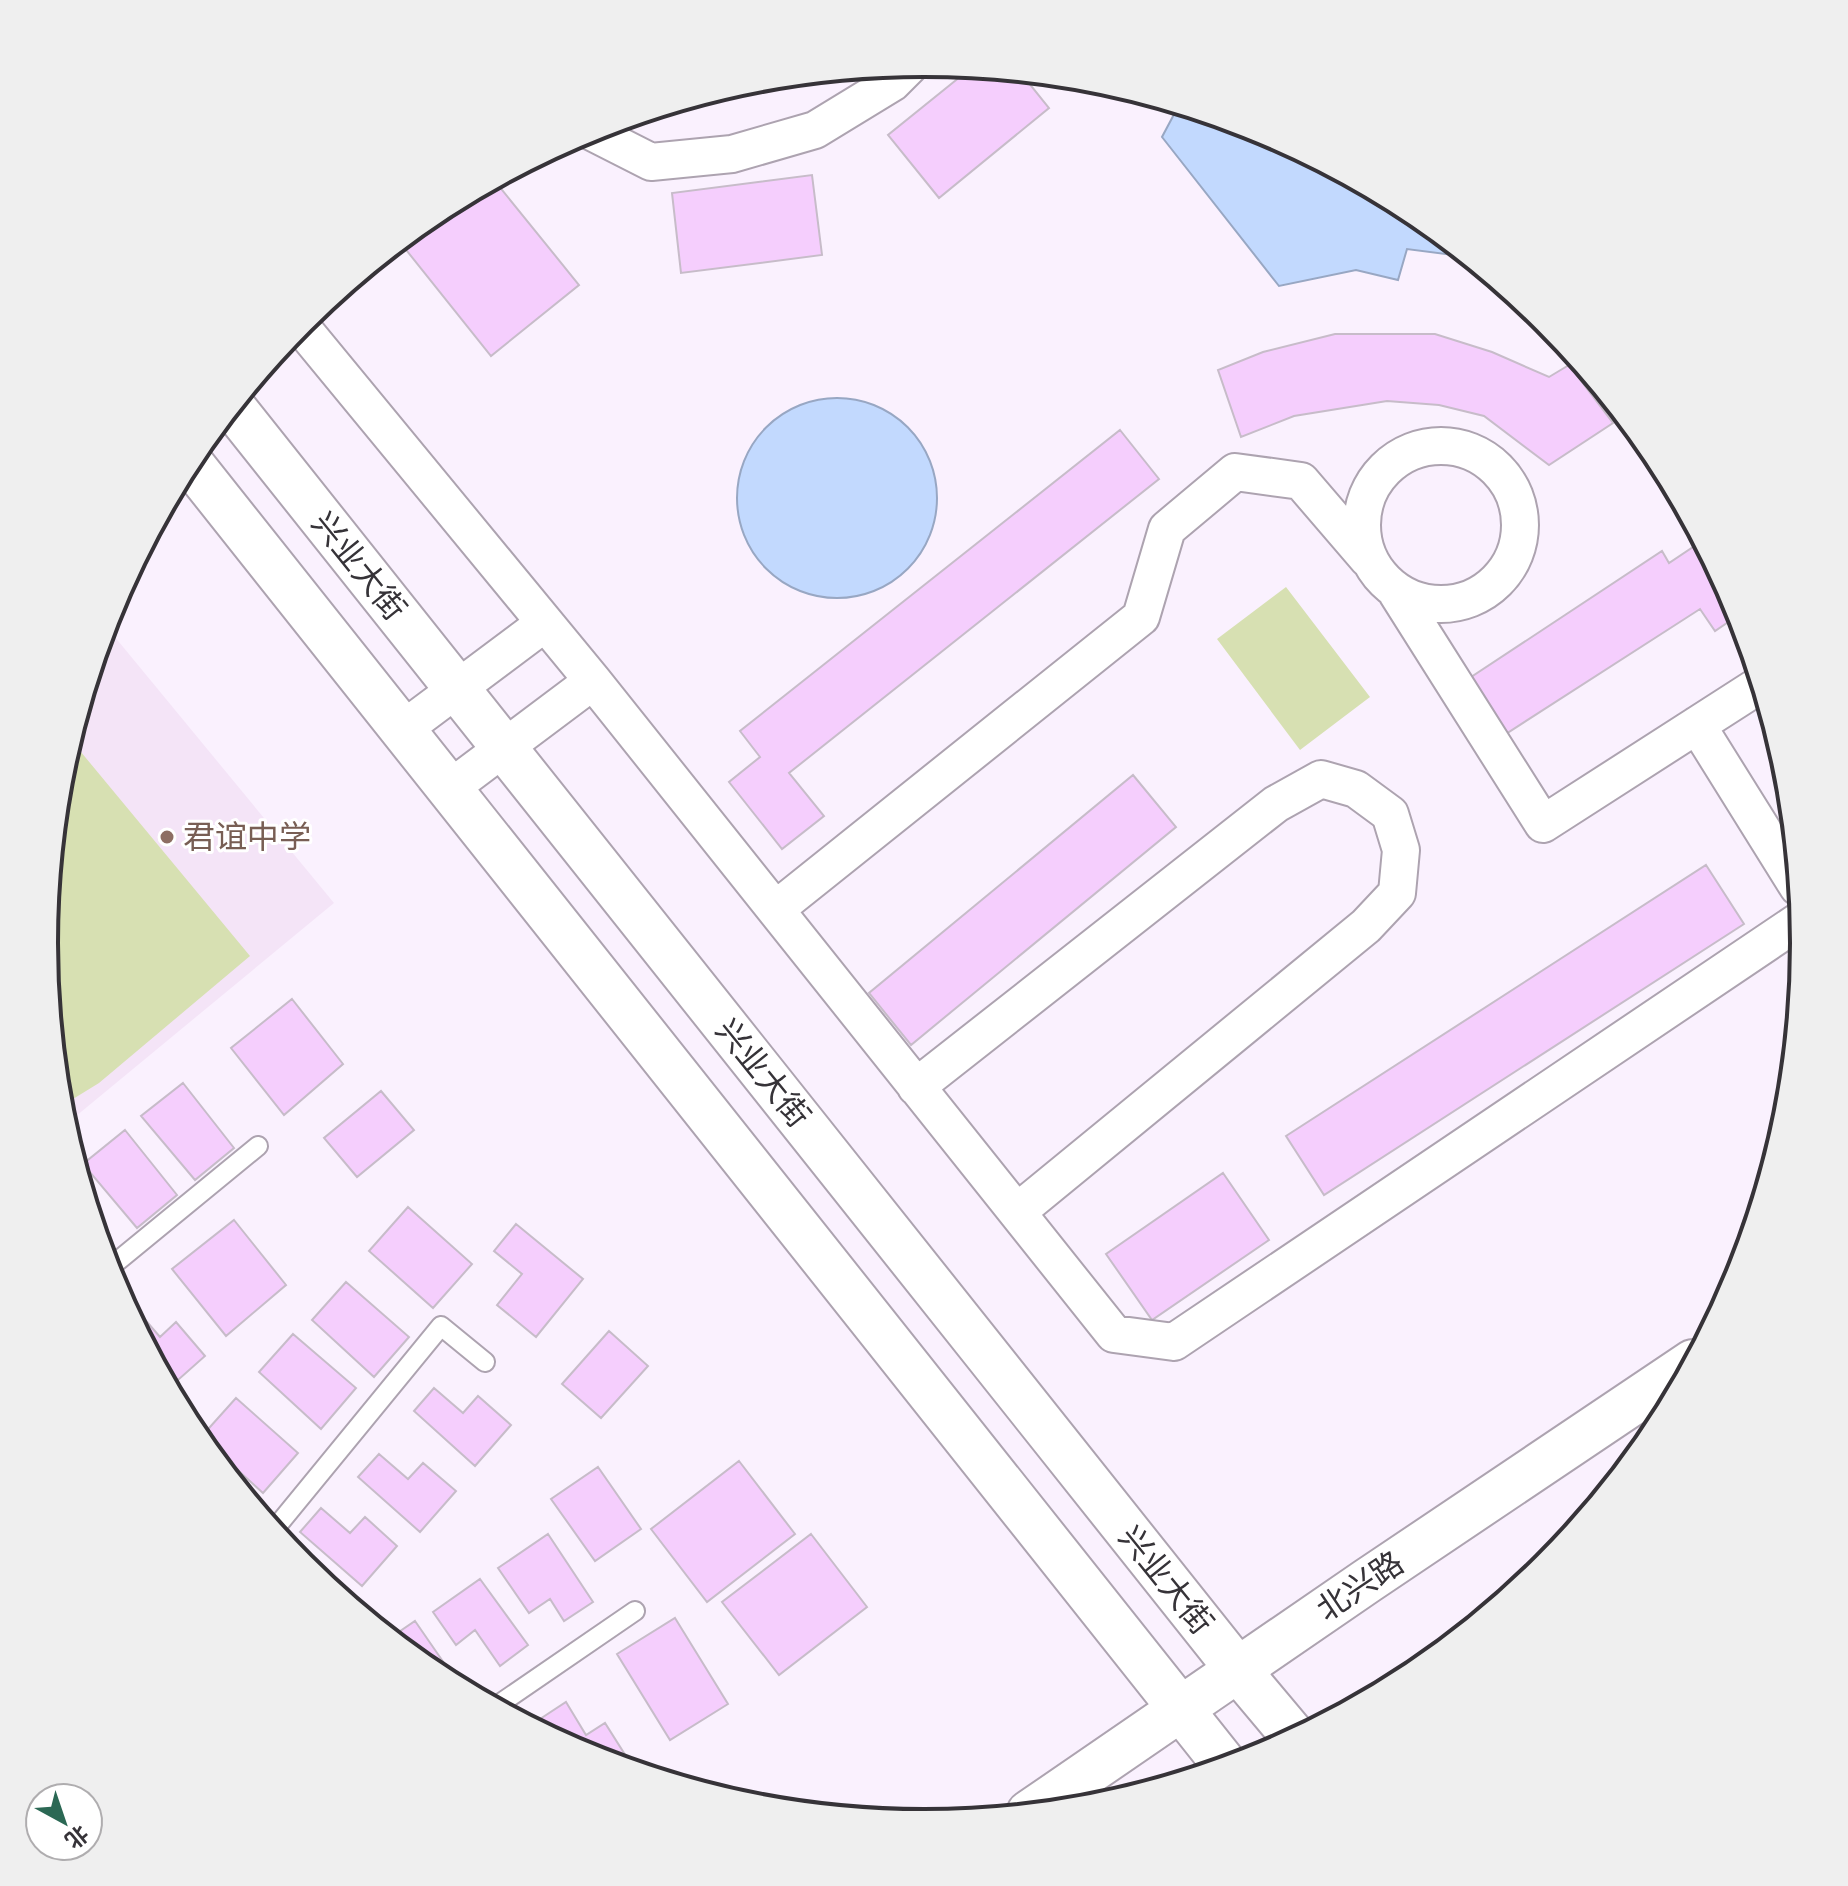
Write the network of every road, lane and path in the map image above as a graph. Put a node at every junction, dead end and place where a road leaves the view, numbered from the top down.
1 (897, 78) edge
2 (605, 139) edge
3 (308, 335) edge
4 (238, 414) edge
5 (198, 472) edge
6 (1368, 559) junction
7 (1397, 593) junction
8 (545, 623) junction
9 (593, 681) junction
10 (457, 689) junction
11 (1751, 690) edge
12 (1697, 725) junction
13 (402, 730) junction
14 (504, 748) junction
15 (449, 789) junction
16 (1786, 868) edge
17 (776, 909) junction
18 (1789, 927) edge
19 (916, 1087) junction
20 (258, 1146) dead end
21 (1017, 1212) junction
22 (119, 1260) edge
23 (485, 1362) dead end
24 (1675, 1374) edge
25 (280, 1522) edge
26 (635, 1611) dead end
27 (1238, 1670) junction
28 (505, 1700) edge
29 (1179, 1710) junction
30 (1287, 1729) edge
31 (1218, 1757) edge
32 (1048, 1800) edge

1 - 2 street
3 - 8 street
4 - 10 main road, 兴业大街
5 - 13 main road, 兴业大街
6 - 7 street
6 - 7 street
6 - 17 street
7 - 12 street
8 - 9 street
8 - 10 street
9 - 14 street
9 - 17 street
10 - 13 street
10 - 14 main road, 兴业大街
11 - 12 street
12 - 16 street
13 - 15 main road, 兴业大街
14 - 15 street
14 - 27 main road, 兴业大街
15 - 29 main road, 兴业大街
17 - 19 street
18 - 21 street
19 - 21 street
19 - 21 street
20 - 22 lane
23 - 25 lane
24 - 27 main road, 北兴路
26 - 28 lane
27 - 29 main road, 北兴路
27 - 30 main road, 兴业大街
29 - 31 main road, 兴业大街
29 - 32 main road, 北兴路

